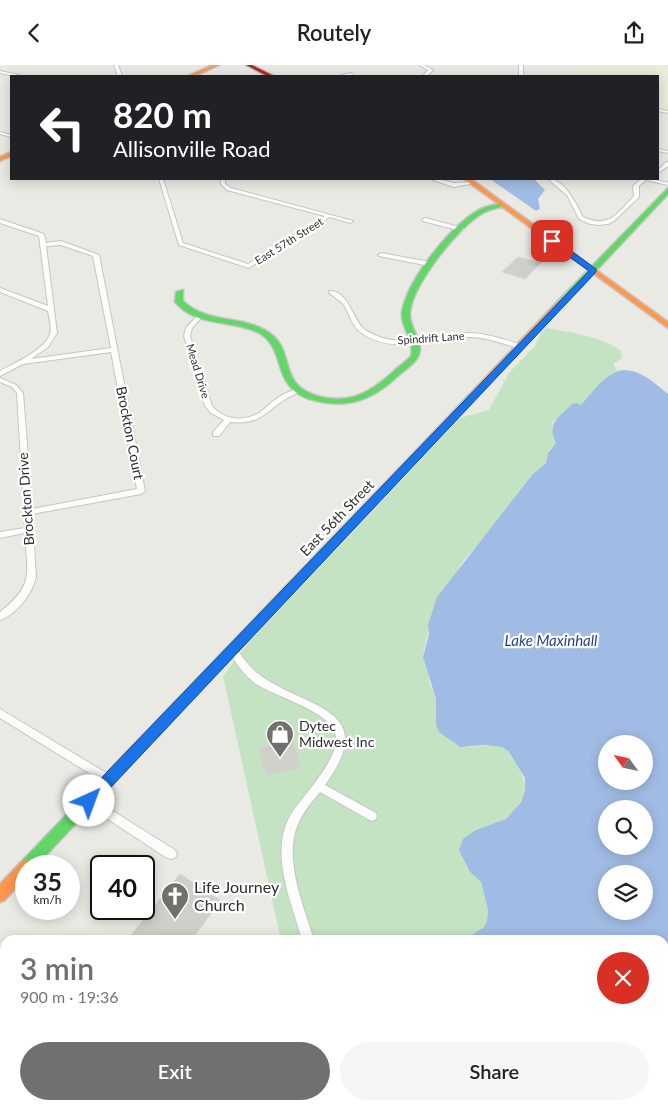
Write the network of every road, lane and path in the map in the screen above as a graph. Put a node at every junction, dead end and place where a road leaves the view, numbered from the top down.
1 (217, 65) edge
2 (248, 65) edge
3 (421, 65) edge
4 (0, 72) edge
5 (351, 74) dead end
6 (14, 75) edge
7 (193, 75) edge
8 (269, 75) edge
9 (347, 75) edge
10 (426, 75) edge
11 (161, 180) edge
12 (223, 180) edge
13 (436, 180) edge
14 (551, 180) edge
15 (645, 180) edge
16 (650, 180) edge
17 (470, 181) edge
18 (668, 184) edge
19 (668, 190) edge
20 (503, 205) junction
21 (329, 215) junction
22 (425, 220) dead end
23 (0, 221) edge
24 (350, 221) dead end
25 (461, 229) junction
26 (44, 245) junction
27 (381, 255) dead end
28 (430, 264) junction
29 (593, 271) junction
30 (0, 290) edge
31 (180, 292) dead end
32 (331, 292) dead end
33 (52, 309) junction
34 (200, 316) junction
35 (668, 326) edge
36 (415, 341) junction
37 (521, 347) junction
38 (114, 349) junction
39 (18, 363) junction
40 (0, 374) edge
41 (0, 380) edge
42 (300, 390) junction
43 (229, 419) junction
44 (216, 434) dead end
45 (26, 512) junction
46 (28, 530) junction
47 (0, 535) edge
48 (0, 617) edge
49 (232, 650) junction
50 (0, 713) edge
51 (108, 780) junction
52 (318, 786) junction
53 (89, 801) junction
54 (372, 816) dead end
55 (38, 855) edge
56 (171, 855) dead end
57 (15, 879) edge
58 (0, 895) edge
59 (307, 935) edge

1 - 7 street
2 - 8 street
3 - 10 street
4 - 6 street
5 - 9 street
11 - 21 street, East 57th Street
12 - 21 street
13 - 17 street
14 - 15 street
16 - 18 street
17 - 20 street
19 - 29 street, East 56th Street
20 - 25 street
20 - 29 street
21 - 24 street
22 - 25 street
23 - 26 street
25 - 28 street
26 - 33 street
26 - 38 street, Brockton Court
27 - 28 street
28 - 36 street
29 - 35 street
29 - 37 street, East 56th Street
30 - 33 street
31 - 34 street
32 - 36 street, Spindrift Lane
33 - 39 street
34 - 42 street
34 - 43 street, Mead Drive
36 - 37 street, Spindrift Lane
36 - 42 street
37 - 49 street, East 56th Street
38 - 39 street
38 - 45 street, Brockton Court
39 - 40 street
41 - 45 street, Brockton Drive
42 - 43 street
43 - 44 street
45 - 46 street, Brockton Drive
46 - 47 street
46 - 48 street, Brockton Drive
49 - 51 street, East 56th Street
49 - 52 street
50 - 51 street
51 - 53 street, East 56th Street
52 - 54 street
52 - 59 street
53 - 55 street, East 56th Street
53 - 56 street
57 - 58 street, East 56th Street

